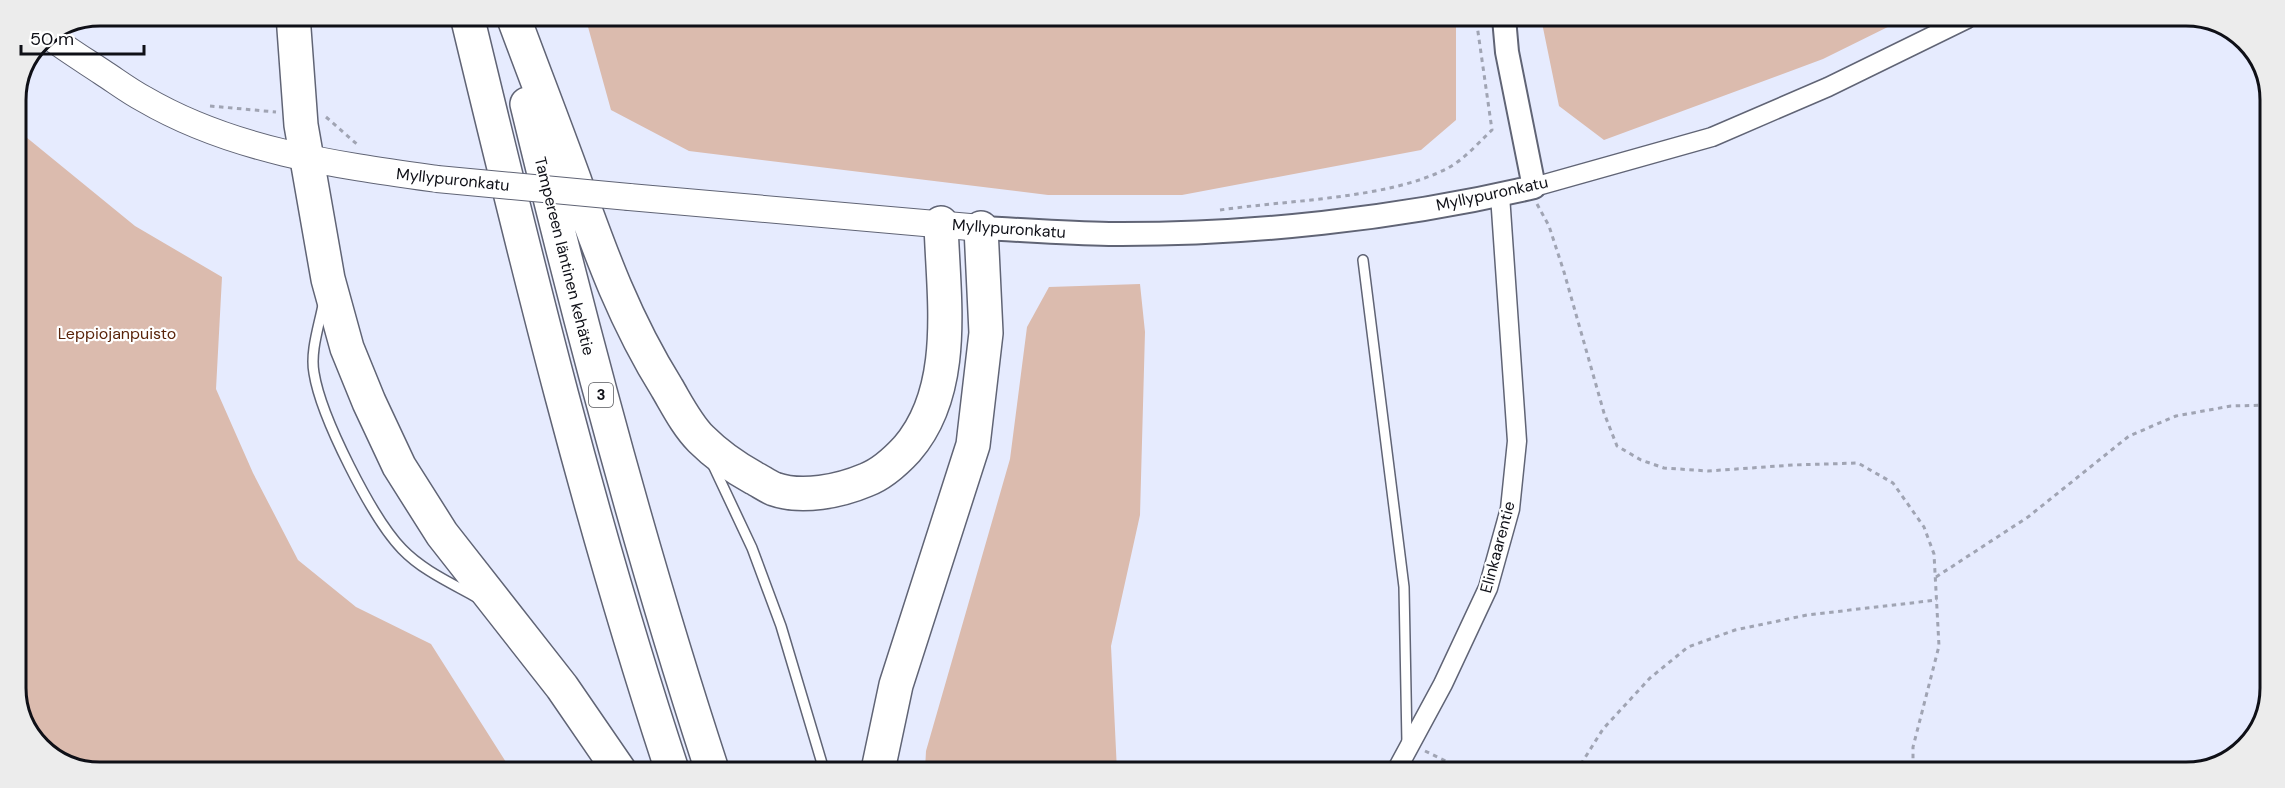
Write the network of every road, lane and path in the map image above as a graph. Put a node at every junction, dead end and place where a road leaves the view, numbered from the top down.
1 (293, 25) edge
2 (469, 25) edge
3 (508, 25) edge
4 (516, 25) edge
5 (1477, 25) edge
6 (1505, 25) edge
7 (1955, 25) edge
8 (55, 41) edge
9 (203, 106) dead end
10 (299, 112) junction
11 (363, 149) dead end
12 (307, 158) junction
13 (1533, 187) junction
14 (1500, 195) junction
15 (1220, 211) dead end
16 (941, 223) junction
17 (981, 228) junction
18 (1363, 260) dead end
19 (328, 279) junction
20 (2260, 405) edge
21 (699, 437) junction
22 (1936, 577) junction
23 (1937, 600) junction
24 (500, 610) junction
25 (1409, 747) junction
26 (614, 762) edge
27 (670, 762) edge
28 (709, 762) edge
29 (822, 762) edge
30 (880, 762) edge
31 (1401, 762) edge
32 (1447, 762) edge
33 (1582, 762) edge
34 (1913, 762) edge

1 - 10 highway
2 - 27 highway, 3
3 - 28 highway, Tampereen läntinen kehätie / 3
4 - 21 highway
5 - 15 path
6 - 13 street
7 - 13 street, Myllypuronkatu
8 - 12 main road, Myllypuronkatu
9 - 10 path
10 - 11 path
10 - 12 highway
12 - 16 main road, Myllypuronkatu, bridge
12 - 19 highway
13 - 14 street, Myllypuronkatu
13 - 22 path
14 - 17 street, Myllypuronkatu
14 - 25 street, Elinkaarentie
16 - 17 main road, Myllypuronkatu
16 - 21 highway
17 - 30 highway
18 - 25 lane
19 - 24 highway
19 - 24 lane
20 - 22 path
21 - 29 lane
22 - 23 path
23 - 33 path
23 - 34 path
24 - 26 highway
25 - 31 street, Elinkaarentie
25 - 32 path

